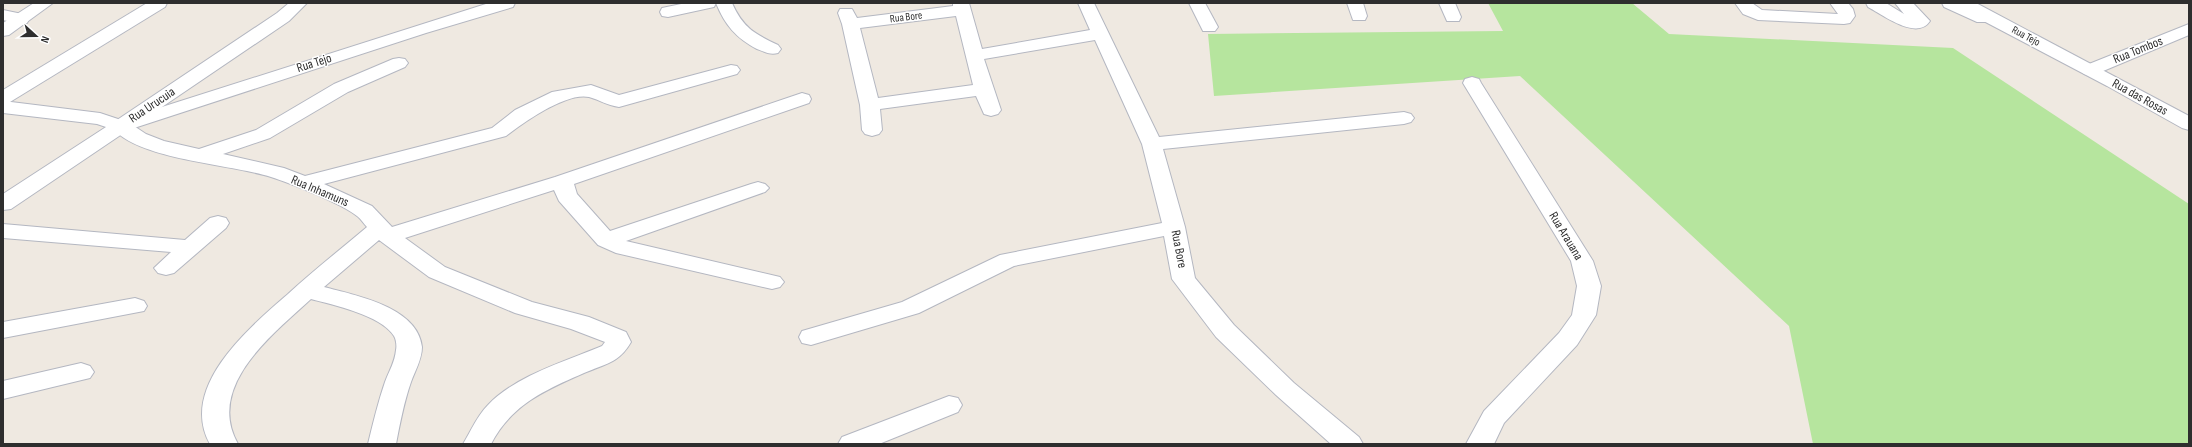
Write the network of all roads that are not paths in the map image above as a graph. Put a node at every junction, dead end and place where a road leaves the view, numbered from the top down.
1 (45, 3) edge
2 (159, 3) edge
3 (299, 3) edge
4 (508, 3) edge
5 (708, 3) edge
6 (724, 3) edge
7 (1086, 3) edge
8 (1197, 3) edge
9 (1743, 3) edge
10 (1838, 3) edge
11 (1874, 3) edge
12 (1903, 3) edge
13 (1950, 3) edge
14 (1962, 3) edge
15 (961, 7) edge
16 (2189, 10) edge
17 (668, 12) dead end
18 (3, 15) edge
19 (21, 19) junction
20 (2001, 23) junction
21 (1209, 27) dead end
22 (3, 30) edge
23 (2188, 30) edge
24 (1100, 34) junction
25 (772, 49) dead end
26 (976, 55) junction
27 (399, 63) dead end
28 (731, 70) dead end
29 (2090, 70) junction
30 (1472, 83) dead end
31 (983, 89) junction
32 (3, 98) edge
33 (802, 99) dead end
34 (870, 105) junction
35 (3, 108) edge
36 (991, 110) dead end
37 (1404, 118) dead end
38 (2189, 124) edge
39 (121, 126) junction
40 (872, 130) dead end
41 (1152, 144) junction
42 (199, 155) junction
43 (562, 181) junction
44 (304, 183) junction
45 (758, 188) dead end
46 (3, 204) edge
47 (218, 223) dead end
48 (1174, 227) junction
49 (3, 231) edge
50 (384, 232) junction
51 (606, 240) junction
52 (192, 246) junction
53 (166, 268) dead end
54 (772, 282) dead end
55 (305, 290) junction
56 (135, 306) dead end
57 (3, 330) edge
58 (811, 336) dead end
59 (81, 372) dead end
60 (3, 390) edge
61 (949, 405) dead end
62 (224, 444) edge
63 (382, 444) edge
64 (477, 444) edge
65 (852, 444) edge
66 (1349, 444) edge
67 (1480, 444) edge

1 - 19 street
2 - 32 street
3 - 39 street, Rua Urucuia
4 - 39 street, Rua Tejo
5 - 17 street
6 - 25 street
7 - 24 street, Rua Bore
8 - 21 street
9 - 10 street
11 - 12 street
13 - 20 street
14 - 20 street, Rua Tejo
15 - 26 street, Rua Bore
15 - 34 street, Rua Bore
16 - 23 street
18 - 19 street
19 - 22 street
20 - 29 street, Rua Tejo
23 - 29 street, Rua Tombos
24 - 26 street
24 - 41 street, Rua Bore
26 - 31 street, Rua Bore
27 - 42 street
28 - 44 street
29 - 38 street, Rua das Rosas
30 - 67 street, Rua Arauana
31 - 34 street
31 - 36 street, Rua Bore
33 - 43 street
34 - 40 street, Rua Bore
35 - 39 street, Rua Inhamuns
37 - 41 street
39 - 42 street, Rua Inhamuns
39 - 46 street, Rua Urucuia
41 - 48 street, Rua Bore
42 - 44 street, Rua Inhamuns
43 - 50 street
43 - 51 street
44 - 50 street, Rua Inhamuns
45 - 51 street
47 - 52 street
48 - 58 street
48 - 66 street, Rua Bore
49 - 52 street
50 - 55 street
50 - 64 street, Rua Inhamuns
51 - 54 street
52 - 53 street
55 - 62 street
55 - 63 street
56 - 57 street
59 - 60 street
61 - 65 street

